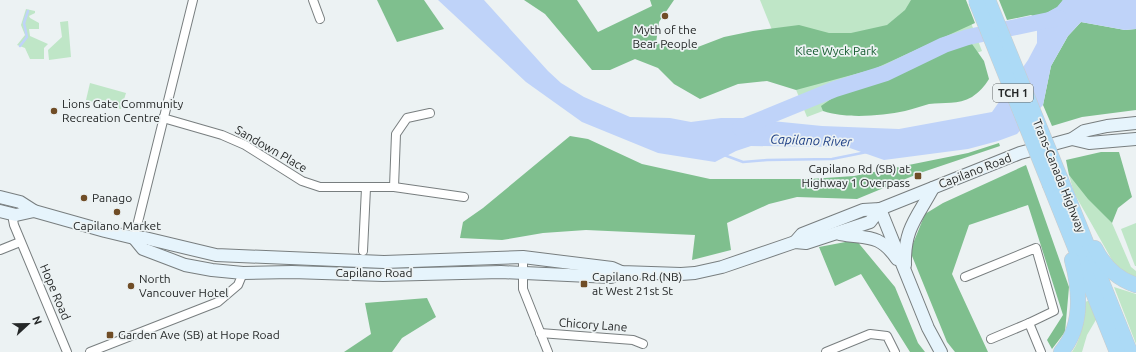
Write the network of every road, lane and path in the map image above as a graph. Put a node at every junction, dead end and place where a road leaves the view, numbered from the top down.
1 (193, 0) edge
2 (312, 0) edge
3 (975, 0) edge
4 (988, 0) edge
5 (320, 19) dead end
6 (430, 113) dead end
7 (163, 118) junction
8 (1136, 123) edge
9 (1072, 139) junction
10 (1136, 139) edge
11 (1055, 182) junction
12 (394, 186) junction
13 (366, 188) junction
14 (933, 188) junction
15 (0, 197) edge
16 (464, 197) dead end
17 (880, 209) junction
18 (0, 211) edge
19 (34, 211) junction
20 (16, 215) junction
21 (836, 234) junction
22 (134, 238) junction
23 (20, 242) junction
24 (795, 242) junction
25 (0, 250) edge
26 (364, 251) dead end
27 (523, 257) junction
28 (324, 260) junction
29 (905, 270) junction
30 (621, 272) junction
31 (243, 273) junction
32 (524, 273) junction
33 (965, 277) dead end
34 (1136, 285) edge
35 (1029, 323) junction
36 (540, 333) junction
37 (991, 339) dead end
38 (643, 344) dead end
39 (67, 352) edge
40 (90, 352) edge
41 (548, 352) edge
42 (826, 352) edge
43 (895, 352) edge
44 (941, 352) edge
45 (1041, 352) edge
46 (1061, 352) edge
47 (1117, 352) edge
48 (1130, 352) edge

1 - 7 street
2 - 5 street
3 - 11 highway, Trans-Canada Highway / TCH 1, bridge
4 - 11 highway, Trans-Canada Highway / TCH 1, bridge
6 - 12 street
7 - 13 street, Sandown Place
7 - 22 street
8 - 9 main road, Capilano Road
9 - 10 main road, Capilano Road
9 - 14 main road, Capilano Road
11 - 34 highway
11 - 46 highway
11 - 47 highway, Trans-Canada Highway / TCH 1
11 - 48 highway, Trans-Canada Highway / TCH 1
12 - 13 street, Sandown Place
12 - 16 street, Sandown Place
13 - 26 street
14 - 17 main road, Capilano Road
14 - 29 main road
15 - 19 main road, Capilano Road
17 - 21 main road, Capilano Road
17 - 24 main road, Capilano Road
17 - 29 main road
18 - 20 main road
19 - 20 main road
19 - 22 main road, Capilano Road
20 - 23 street, Hope Road
21 - 24 main road, Capilano Road
21 - 29 main road
22 - 28 main road, Capilano Road
22 - 31 main road, Capilano Road
23 - 25 street
23 - 39 street, Hope Road
24 - 30 main road, Capilano Road
27 - 28 main road, Capilano Road
27 - 30 main road, Capilano Road
27 - 32 street
28 - 31 main road
29 - 44 main road
30 - 32 main road, Capilano Road
31 - 32 main road, Capilano Road
31 - 40 street
32 - 36 street
33 - 35 street
35 - 37 street
35 - 45 street
36 - 38 street, Chicory Lane
36 - 41 street
42 - 43 street

